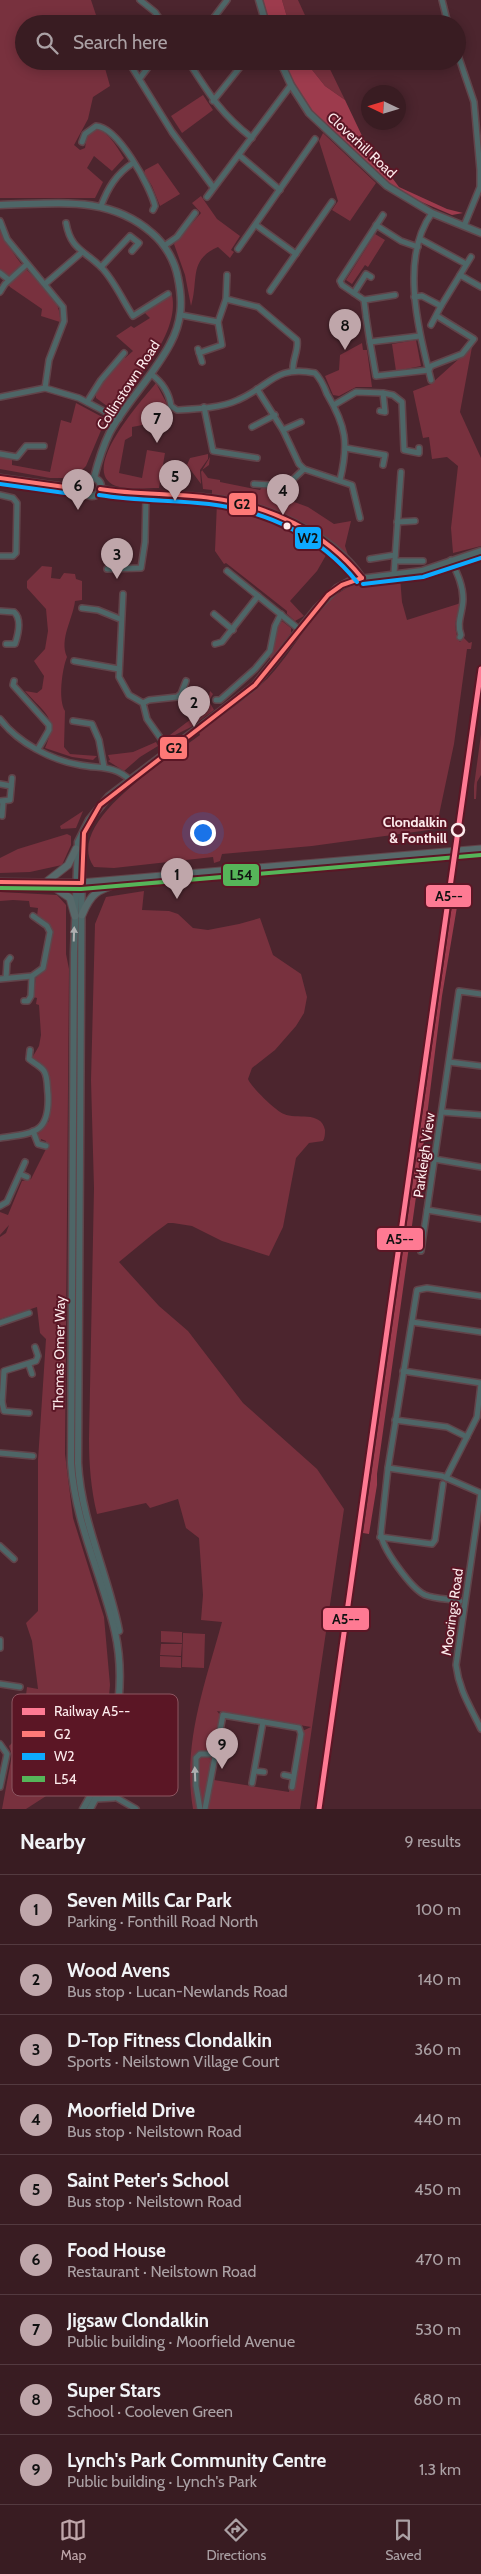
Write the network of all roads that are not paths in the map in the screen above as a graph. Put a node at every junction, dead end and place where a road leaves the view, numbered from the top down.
1 (140, 0) edge
2 (259, 0) edge
3 (442, 0) edge
4 (223, 2) edge
5 (157, 15) edge
6 (215, 15) edge
7 (263, 15) edge
8 (446, 15) edge
9 (134, 70) edge
10 (146, 70) edge
11 (194, 70) edge
12 (238, 70) edge
13 (284, 70) edge
14 (463, 70) edge
15 (140, 78) junction
16 (290, 85) junction
17 (213, 101) junction
18 (252, 138) junction
19 (315, 139) dead end
20 (82, 142) dead end
21 (239, 155) junction
22 (133, 163) junction
23 (214, 187) junction
24 (280, 190) junction
25 (207, 197) dead end
26 (332, 202) dead end
27 (0, 205) edge
28 (101, 206) junction
29 (153, 210) dead end
30 (195, 213) dead end
31 (432, 213) junction
32 (383, 215) dead end
33 (0, 221) edge
34 (66, 223) dead end
35 (256, 225) junction
36 (376, 225) junction
37 (464, 226) junction
38 (481, 233) edge
39 (420, 239) junction
40 (164, 246) junction
41 (418, 247) junction
42 (238, 249) dead end
43 (132, 251) dead end
44 (81, 253) junction
45 (296, 254) junction
46 (471, 257) dead end
47 (27, 264) junction
48 (466, 264) junction
49 (101, 267) junction
50 (0, 273) edge
51 (227, 275) dead end
52 (460, 275) junction
53 (371, 277) dead end
54 (9, 280) junction
55 (45, 284) junction
56 (481, 287) edge
57 (270, 291) dead end
58 (0, 292) edge
59 (354, 293) junction
60 (168, 294) dead end
61 (395, 295) dead end
62 (414, 296) junction
63 (226, 299) junction
64 (364, 300) junction
65 (441, 306) junction
66 (181, 315) junction
67 (437, 316) junction
68 (218, 322) junction
69 (431, 325) dead end
70 (420, 336) junction
71 (370, 342) junction
72 (124, 353) dead end
73 (202, 362) dead end
74 (293, 370) junction
75 (429, 370) junction
76 (151, 374) junction
77 (431, 380) dead end
78 (45, 388) junction
79 (257, 389) junction
80 (384, 393) junction
81 (0, 397) edge
82 (87, 402) junction
83 (334, 405) junction
84 (204, 408) junction
85 (380, 411) dead end
86 (274, 416) junction
87 (118, 419) junction
88 (301, 422) dead end
89 (252, 427) dead end
90 (283, 430) junction
91 (44, 446) dead end
92 (346, 448) junction
93 (419, 448) dead end
94 (0, 454) edge
95 (257, 458) dead end
96 (383, 465) dead end
97 (304, 469) junction
98 (400, 472) dead end
99 (0, 478) edge
100 (94, 478) junction
101 (340, 480) junction
102 (254, 484) dead end
103 (83, 485) junction
104 (100, 489) junction
105 (0, 495) edge
106 (146, 496) junction
107 (360, 518) dead end
108 (415, 521) dead end
109 (397, 522) junction
110 (480, 551) edge
111 (0, 556) edge
112 (395, 558) junction
113 (370, 559) dead end
114 (451, 560) junction
115 (423, 561) dead end
116 (107, 568) dead end
117 (227, 571) dead end
118 (394, 574) junction
119 (362, 578) junction
120 (123, 594) dead end
121 (258, 596) junction
122 (82, 608) dead end
123 (0, 611) edge
124 (214, 614) dead end
125 (280, 614) junction
126 (120, 619) junction
127 (232, 630) junction
128 (300, 630) junction
129 (460, 637) dead end
130 (6, 644) dead end
131 (216, 644) dead end
132 (74, 661) dead end
133 (119, 669) junction
134 (14, 681) dead end
135 (186, 681) dead end
136 (216, 700) dead end
137 (144, 704) junction
138 (0, 719) edge
139 (73, 720) dead end
140 (38, 749) junction
141 (169, 750) junction
142 (104, 767) junction
143 (12, 778) dead end
144 (130, 780) junction
145 (0, 784) edge
146 (11, 786) junction
147 (2, 802) edge
148 (2, 816) dead end
149 (82, 835) junction
150 (76, 849) junction
151 (481, 849) edge
152 (132, 879) junction
153 (0, 882) edge
154 (45, 883) junction
155 (79, 883) junction
156 (34, 916) dead end
157 (79, 916) junction
158 (10, 958) dead end
159 (32, 976) junction
160 (3, 978) edge
161 (481, 994) edge
162 (24, 1001) dead end
163 (30, 1050) dead end
164 (449, 1062) junction
165 (481, 1066) edge
166 (442, 1112) junction
167 (481, 1115) edge
168 (34, 1131) junction
169 (0, 1138) edge
170 (37, 1152) dead end
171 (434, 1159) junction
172 (26, 1162) dead end
173 (481, 1167) edge
174 (20, 1174) junction
175 (27, 1177) dead end
176 (0, 1206) edge
177 (427, 1210) junction
178 (481, 1219) edge
179 (421, 1251) dead end
180 (481, 1296) edge
181 (29, 1313) dead end
182 (412, 1322) junction
183 (0, 1323) edge
184 (481, 1332) edge
185 (35, 1347) dead end
186 (29, 1365) junction
187 (403, 1371) junction
188 (32, 1374) dead end
189 (481, 1384) edge
190 (1, 1402) edge
191 (29, 1413) dead end
192 (395, 1420) junction
193 (467, 1437) junction
194 (0, 1453) edge
195 (33, 1456) dead end
196 (388, 1468) junction
197 (445, 1481) junction
198 (481, 1493) edge
199 (380, 1537) junction
200 (0, 1546) edge
201 (14, 1559) dead end
202 (460, 1601) dead end
203 (0, 1640) edge
204 (0, 1648) edge
205 (0, 1684) edge
206 (20, 1687) dead end
207 (118, 1694) edge
208 (121, 1694) edge
209 (263, 1722) junction
210 (481, 1729) edge
211 (0, 1744) edge
212 (214, 1754) junction
213 (254, 1771) junction
214 (264, 1772) dead end
215 (284, 1775) dead end
216 (293, 1777) junction
217 (252, 1783) dead end
218 (0, 1787) edge
219 (292, 1787) dead end
220 (89, 1796) edge
221 (98, 1796) edge
222 (113, 1796) edge
223 (115, 1798) junction
224 (96, 1799) junction
225 (83, 1809) edge
226 (90, 1809) edge
227 (136, 1809) edge
228 (200, 1809) edge
229 (205, 1809) edge

1 - 5 street
2 - 7 street
3 - 8 street
4 - 6 street
9 - 15 street
10 - 15 street
11 - 17 street
12 - 17 street
13 - 16 street, Cloverhill Road
14 - 37 street
15 - 23 street
16 - 18 street
16 - 31 street, Cloverhill Road
17 - 18 street
18 - 21 street
19 - 24 street
20 - 22 street
21 - 23 street
21 - 24 street
22 - 28 street
22 - 29 street
23 - 25 street
24 - 35 street
26 - 45 street
27 - 28 street, Collinstown Road
28 - 40 street, Collinstown Road
30 - 40 street
31 - 37 street, Cloverhill Road
31 - 39 street
32 - 36 street
33 - 47 street
34 - 44 street
35 - 42 street
35 - 45 street
36 - 41 street
36 - 59 street
37 - 38 street, Cloverhill Road
39 - 41 street
39 - 48 street
40 - 66 street, Collinstown Road
41 - 62 street
43 - 49 street
44 - 49 street
44 - 55 street
45 - 57 street
46 - 48 street
47 - 54 street
47 - 55 street
48 - 52 street
49 - 60 street
50 - 54 street
51 - 63 street
52 - 56 street
52 - 65 street
53 - 59 street
54 - 58 street
55 - 78 street
59 - 64 street
61 - 64 street
62 - 65 street
62 - 70 street
63 - 68 street
63 - 74 street
64 - 71 street
65 - 67 street
66 - 68 street
66 - 76 street, Collinstown Road
67 - 69 street
67 - 75 street
68 - 73 street
70 - 71 street
70 - 75 street
71 - 75 street
72 - 82 street
74 - 79 street
74 - 83 street
75 - 77 street
76 - 84 street
76 - 87 street, Collinstown Road
78 - 81 street
78 - 82 street
79 - 84 street
79 - 86 street
80 - 83 street
80 - 85 street
80 - 93 street
82 - 87 street
83 - 92 street
84 - 95 street
86 - 89 street
86 - 90 street
87 - 100 street, Collinstown Road
88 - 90 street
90 - 97 street
91 - 94 street
92 - 96 street
92 - 101 street
97 - 101 street
97 - 102 street
98 - 109 street
99 - 103 street
100 - 103 street
100 - 104 street
101 - 107 street
103 - 104 street
104 - 106 street
105 - 111 street
106 - 116 street
106 - 119 street
108 - 109 street
109 - 112 street
110 - 114 street
112 - 113 street
112 - 115 street
112 - 118 street
114 - 118 street
114 - 129 street
117 - 121 street
118 - 119 street
119 - 128 street
120 - 126 street
121 - 125 street
121 - 127 street
122 - 126 street
123 - 130 street
124 - 127 street
125 - 128 street
125 - 136 street
126 - 133 street
127 - 131 street
128 - 141 street
132 - 133 street
133 - 137 street
134 - 140 street
135 - 137 street
137 - 141 street
138 - 140 street
139 - 142 street
140 - 142 street
141 - 144 street
142 - 144 street
143 - 146 street
144 - 149 street
145 - 146 street
146 - 147 street
147 - 148 street
149 - 150 street
149 - 155 street
150 - 154 main road
150 - 155 street
151 - 152 main road
152 - 155 main road
152 - 157 main road
153 - 154 main road
154 - 155 main road
154 - 157 main road
155 - 157 street, Thomas Omer Way
156 - 159 street
207 -> 157 street, Thomas Omer Way
157 - 208 street, Thomas Omer Way
158 - 160 street
159 - 160 street
159 - 162 street
161 - 164 street, Parkleigh View
163 - 168 street
164 - 165 street
164 - 166 street, Parkleigh View
166 - 167 street
166 - 171 street, Parkleigh View
168 - 169 street
168 - 170 street
171 - 173 street
171 - 177 street, Parkleigh View
172 - 174 street
174 - 175 street
174 - 176 street
177 - 178 street
177 - 179 street, Parkleigh View
180 - 182 street
181 - 183 street
182 - 184 street
182 - 187 street
185 - 186 street
186 - 188 street
186 - 190 street
187 - 189 street
187 - 192 street
189 - 193 street
190 - 191 street
192 - 193 street
192 - 196 street
193 - 197 street
194 - 195 street
196 - 197 street
196 - 199 street
197 - 198 street
197 - 199 street
198 - 210 street, Moorings Road
199 - 202 street
200 - 201 street
203 - 204 street
205 - 206 street
209 - 212 street
209 - 213 street
209 - 216 street
211 - 218 street
228 -> 212 street
212 - 229 street
213 - 214 street
213 - 217 street
215 - 216 street
216 - 219 street
220 - 225 street, Thomas Omer Way
221 - 224 street, Thomas Omer Way
222 - 223 street
223 - 224 street
223 - 227 street
224 - 226 street, Thomas Omer Way

